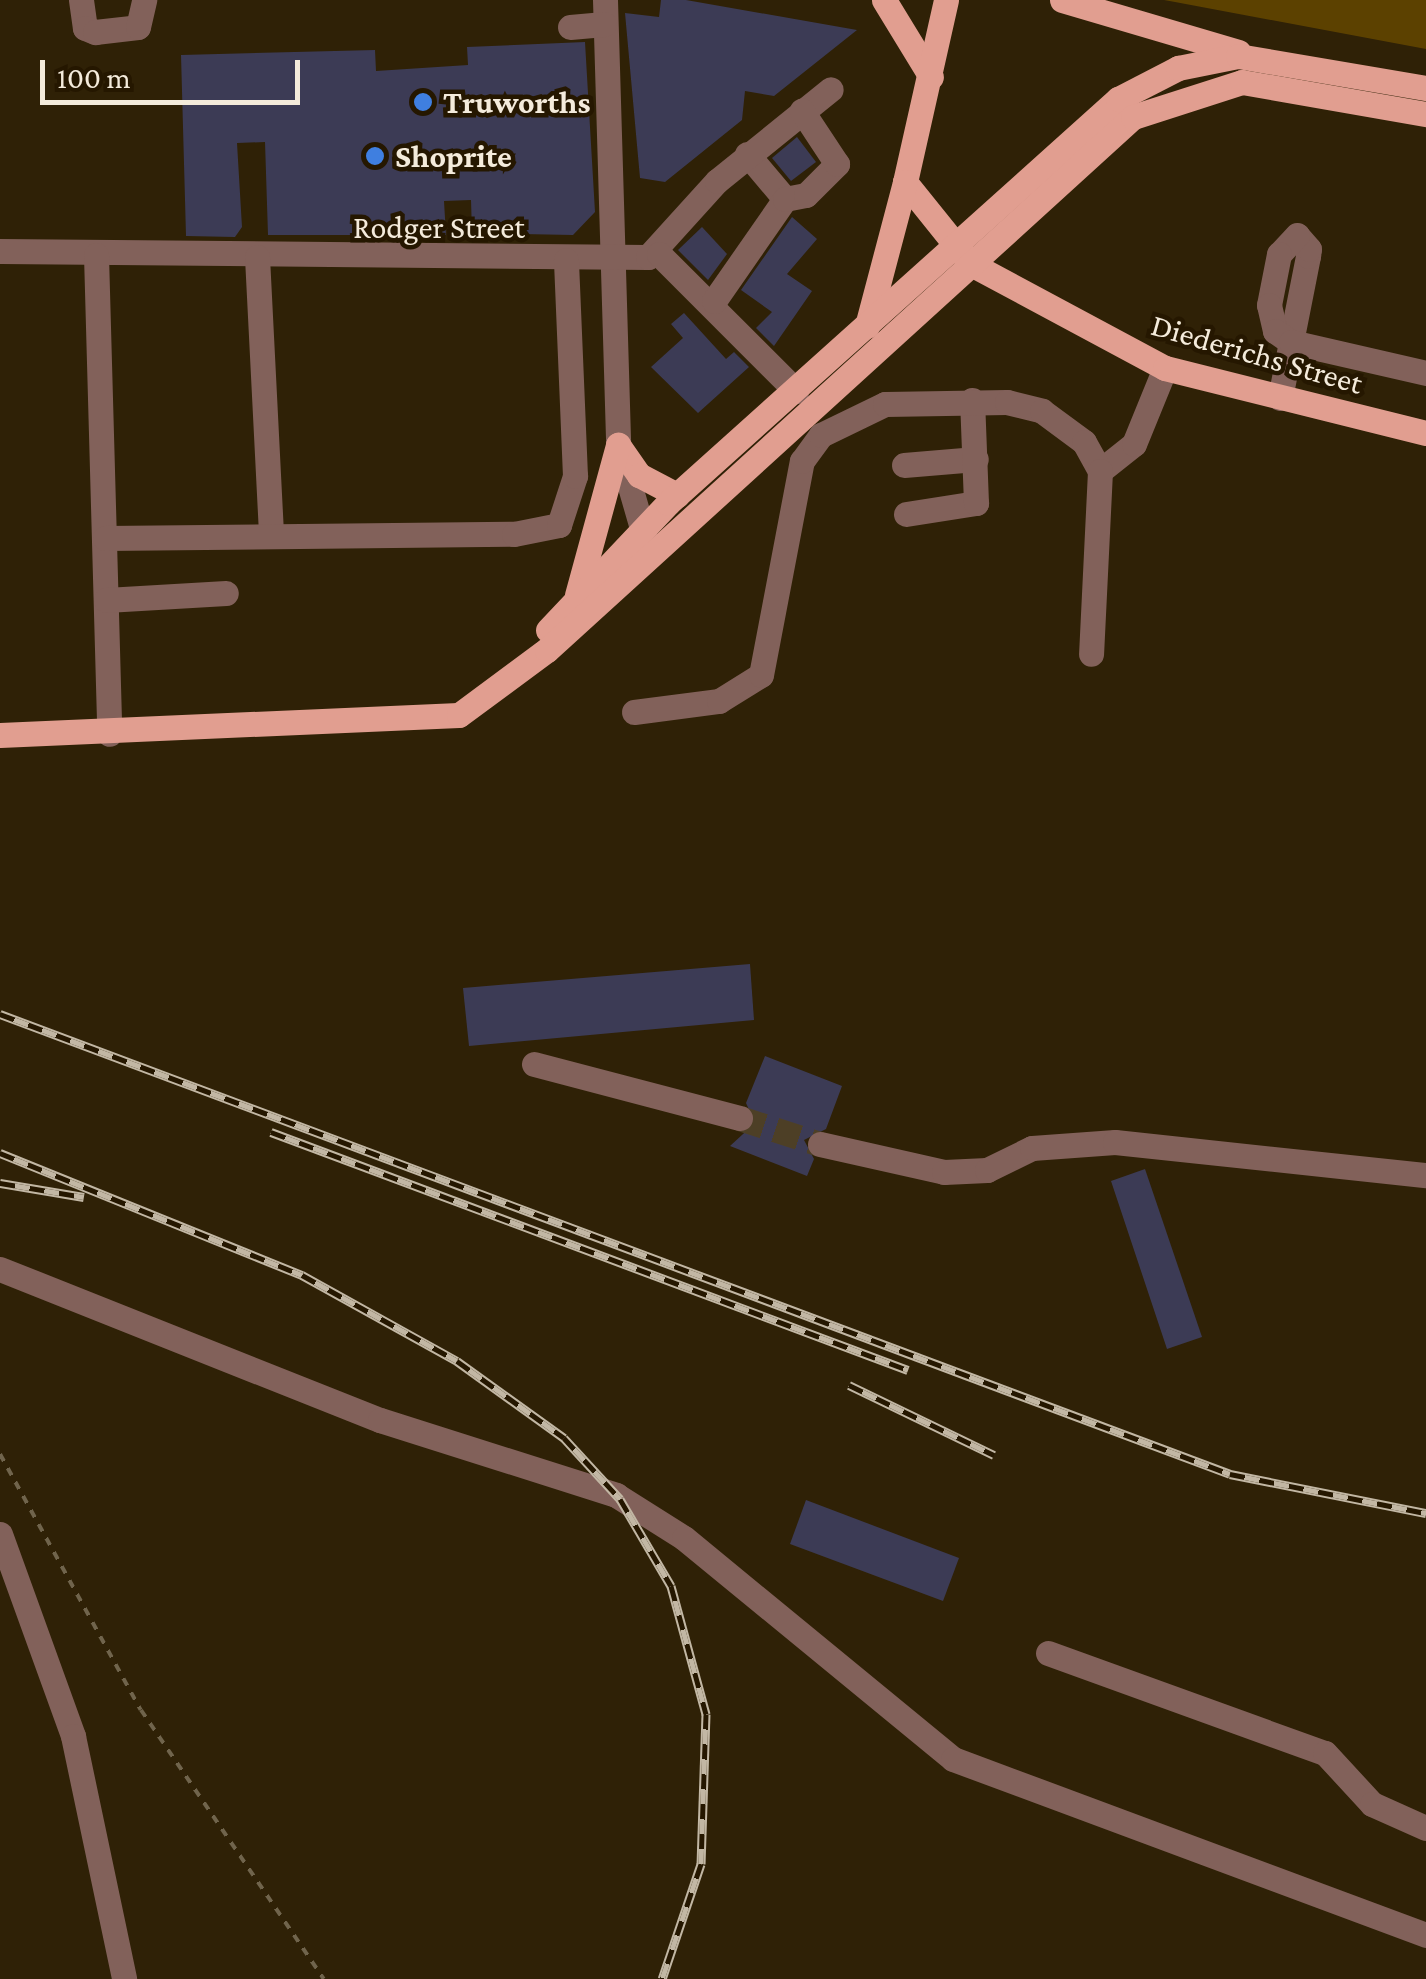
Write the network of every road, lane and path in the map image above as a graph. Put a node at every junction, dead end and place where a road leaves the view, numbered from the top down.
1 (81, 0) edge
2 (144, 0) edge
3 (884, 0) edge
4 (947, 0) edge
5 (1062, 0) edge
6 (604, 12) edge
7 (570, 28) dead end
8 (1252, 56) junction
9 (931, 77) junction
10 (1426, 88) edge
11 (831, 89) dead end
12 (802, 111) junction
13 (1426, 114) edge
14 (747, 154) junction
15 (904, 182) junction
16 (784, 199) junction
17 (0, 252) edge
18 (659, 254) junction
19 (96, 255) junction
20 (964, 257) junction
21 (257, 258) junction
22 (566, 260) junction
23 (616, 260) junction
24 (714, 301) junction
25 (865, 330) junction
26 (1165, 368) junction
27 (1426, 373) edge
28 (796, 391) junction
29 (1280, 398) junction
30 (972, 400) junction
31 (1426, 433) edge
32 (618, 445) junction
33 (976, 459) junction
34 (904, 466) dead end
35 (1100, 471) junction
36 (677, 495) junction
37 (906, 514) dead end
38 (271, 535) junction
39 (105, 538) junction
40 (645, 544) junction
41 (226, 593) dead end
42 (576, 598) junction
43 (106, 600) junction
44 (1091, 654) dead end
45 (512, 678) junction
46 (634, 712) dead end
47 (109, 734) junction
48 (0, 735) edge
49 (534, 1064) dead end
50 (740, 1118) tunnel mouth
51 (820, 1144) tunnel mouth
52 (1426, 1175) edge
53 (0, 1269) edge
54 (0, 1454) edge
55 (0, 1534) edge
56 (1048, 1653) dead end
57 (1426, 1828) edge
58 (1426, 1935) edge
59 (124, 1979) edge
60 (324, 1979) edge

1 - 2 street
3 - 9 main road
4 - 9 main road
5 - 8 main road
6 - 7 street
6 - 23 street
8 - 10 main road
8 - 20 main road
9 - 15 main road
11 - 12 street
12 - 14 street
12 - 16 street
13 - 20 main road
14 - 16 street
14 - 18 street
15 - 20 main road
15 - 25 main road
16 - 24 street
17 - 19 street, Rodger Street
18 - 23 street, Rodger Street
18 - 24 street
19 - 21 street, Rodger Street
19 - 39 street
20 - 25 main road
20 - 26 main road, Diederichs Street
20 - 40 main road
21 - 22 street, Rodger Street
21 - 38 street
22 - 23 street, Rodger Street
22 - 38 street
23 - 32 street
24 - 28 street
25 - 28 main road
26 - 29 main road, Diederichs Street
26 - 35 street
27 - 29 street
28 - 36 main road
29 - 31 main road, Diederichs Street
30 - 33 street
30 - 35 street
30 - 46 street
32 - 36 main road
32 - 40 street
32 - 42 main road
33 - 34 street
33 - 37 street
35 - 44 street
36 - 40 main road
38 - 39 street
39 - 43 street
40 - 42 main road
40 - 45 main road
41 - 43 street
42 - 45 main road
43 - 47 street
45 - 47 main road
47 - 48 main road
49 - 50 street
51 - 52 street
53 - 58 street
54 - 60 path
55 - 59 street
56 - 57 street

